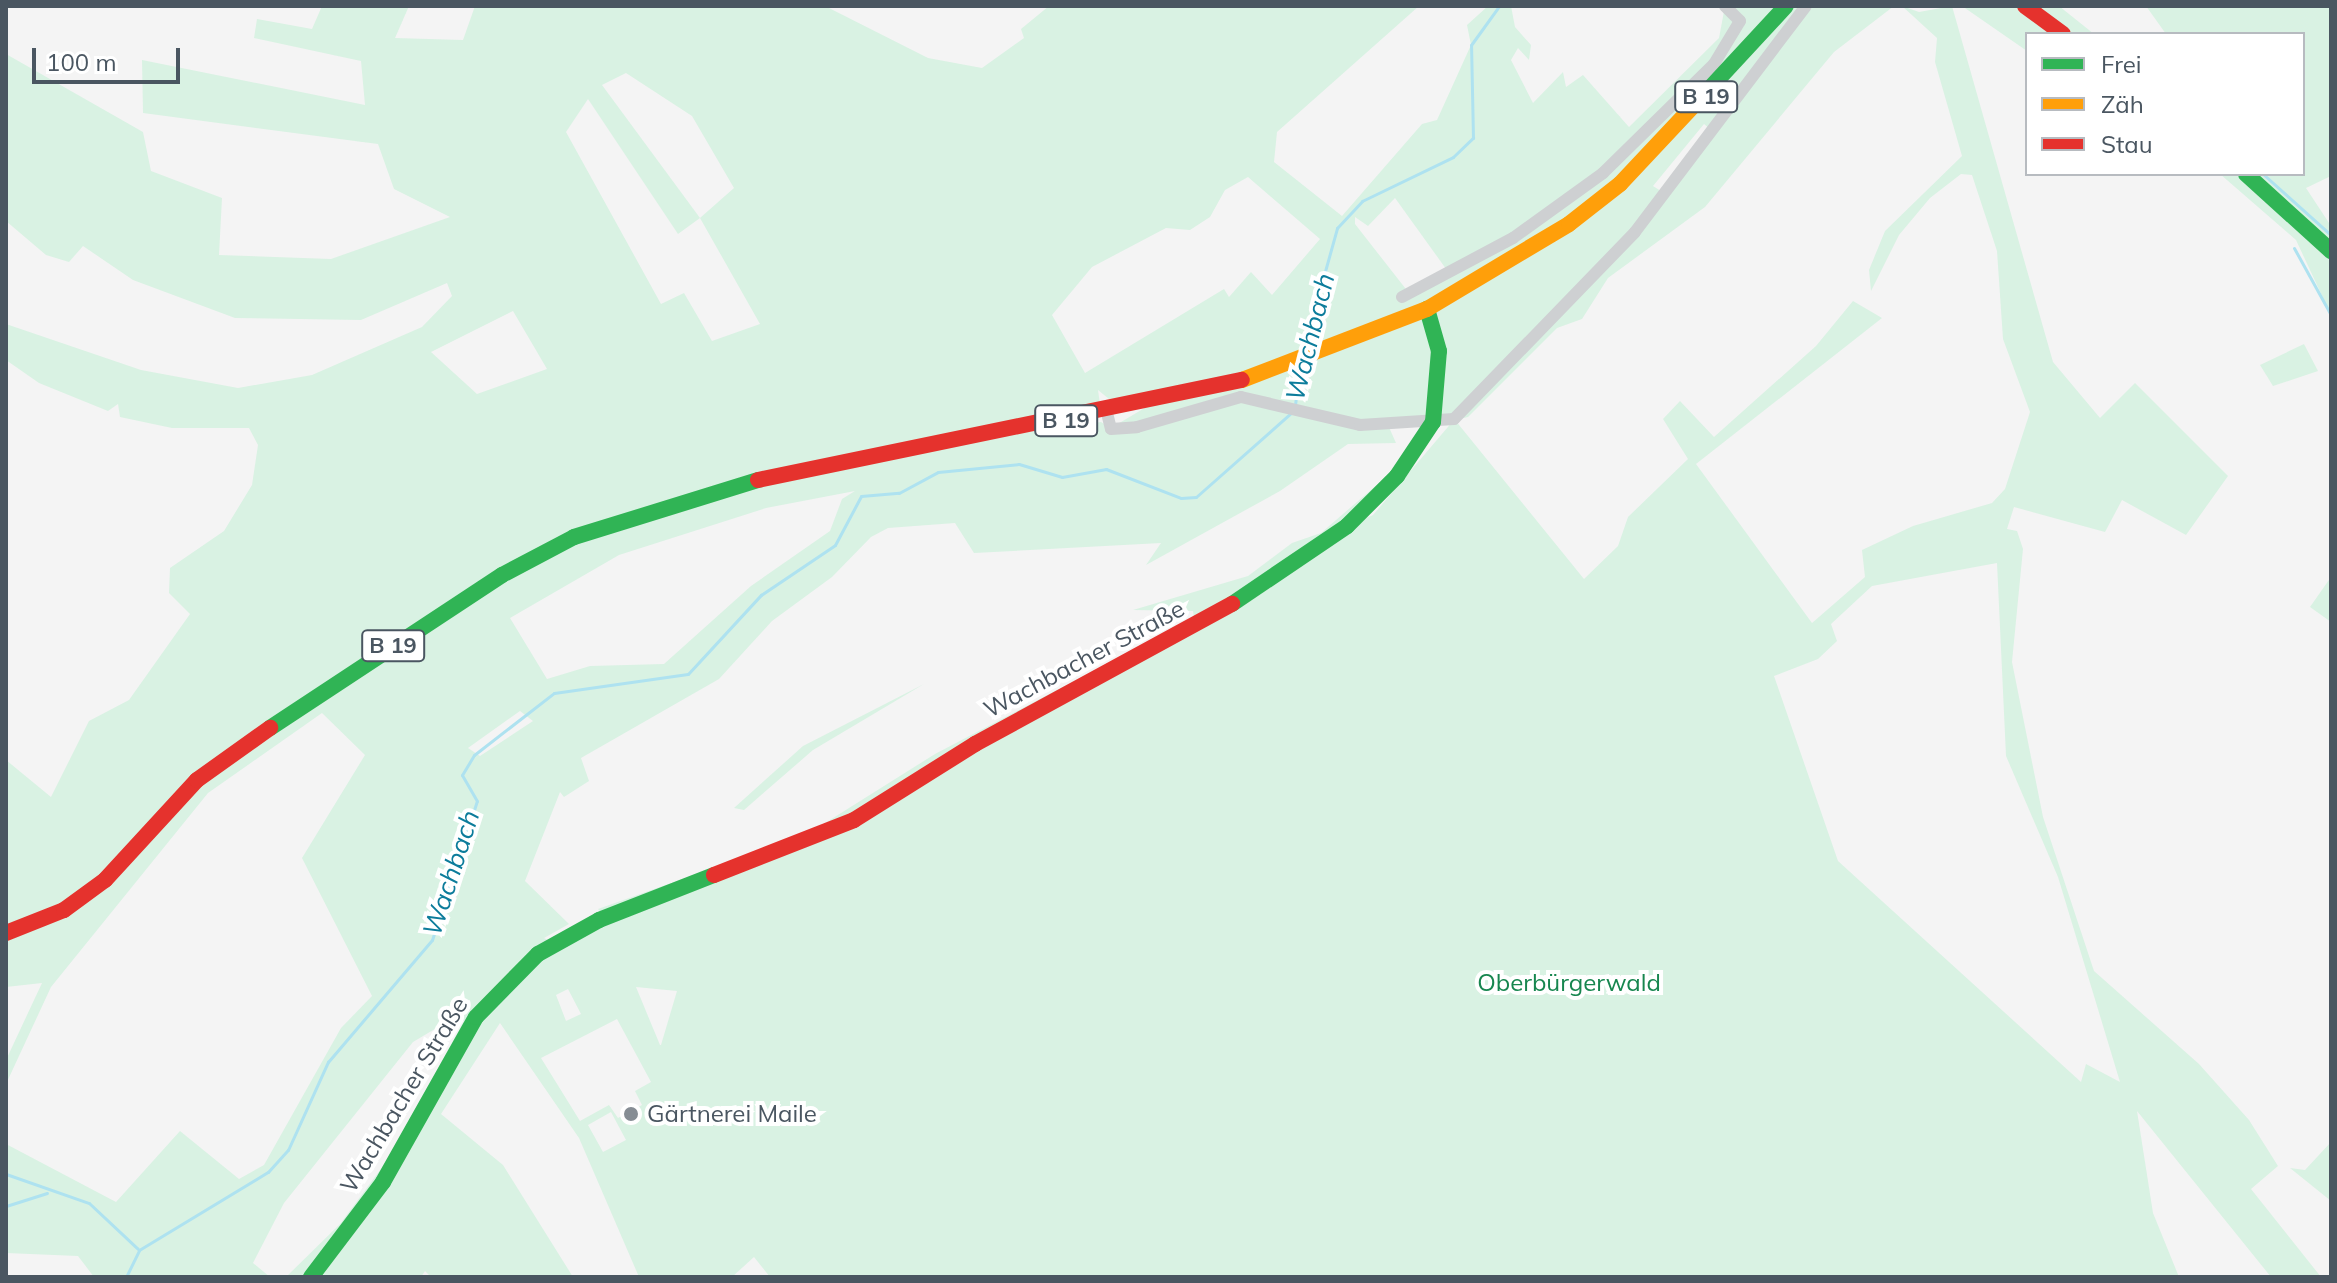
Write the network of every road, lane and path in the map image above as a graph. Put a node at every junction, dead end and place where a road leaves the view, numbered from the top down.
1 (1725, 6) edge
2 (1786, 6) edge
3 (1806, 6) edge
4 (2025, 6) edge
5 (2060, 32) edge
6 (2248, 176) edge
7 (2331, 251) edge
8 (1402, 297) dead end
9 (1427, 309) junction
10 (1107, 413) junction
11 (1433, 422) junction
12 (6, 933) edge
13 (311, 1277) edge

1 - 8 street
2 - 9 main road, B 19
3 - 11 street
4 - 5 main road
6 - 7 main road
9 - 10 main road, B 19
9 - 11 main road, Wachbacher Straße
10 - 11 street
10 - 12 main road, B 19
11 - 13 main road, Wachbacher Straße

